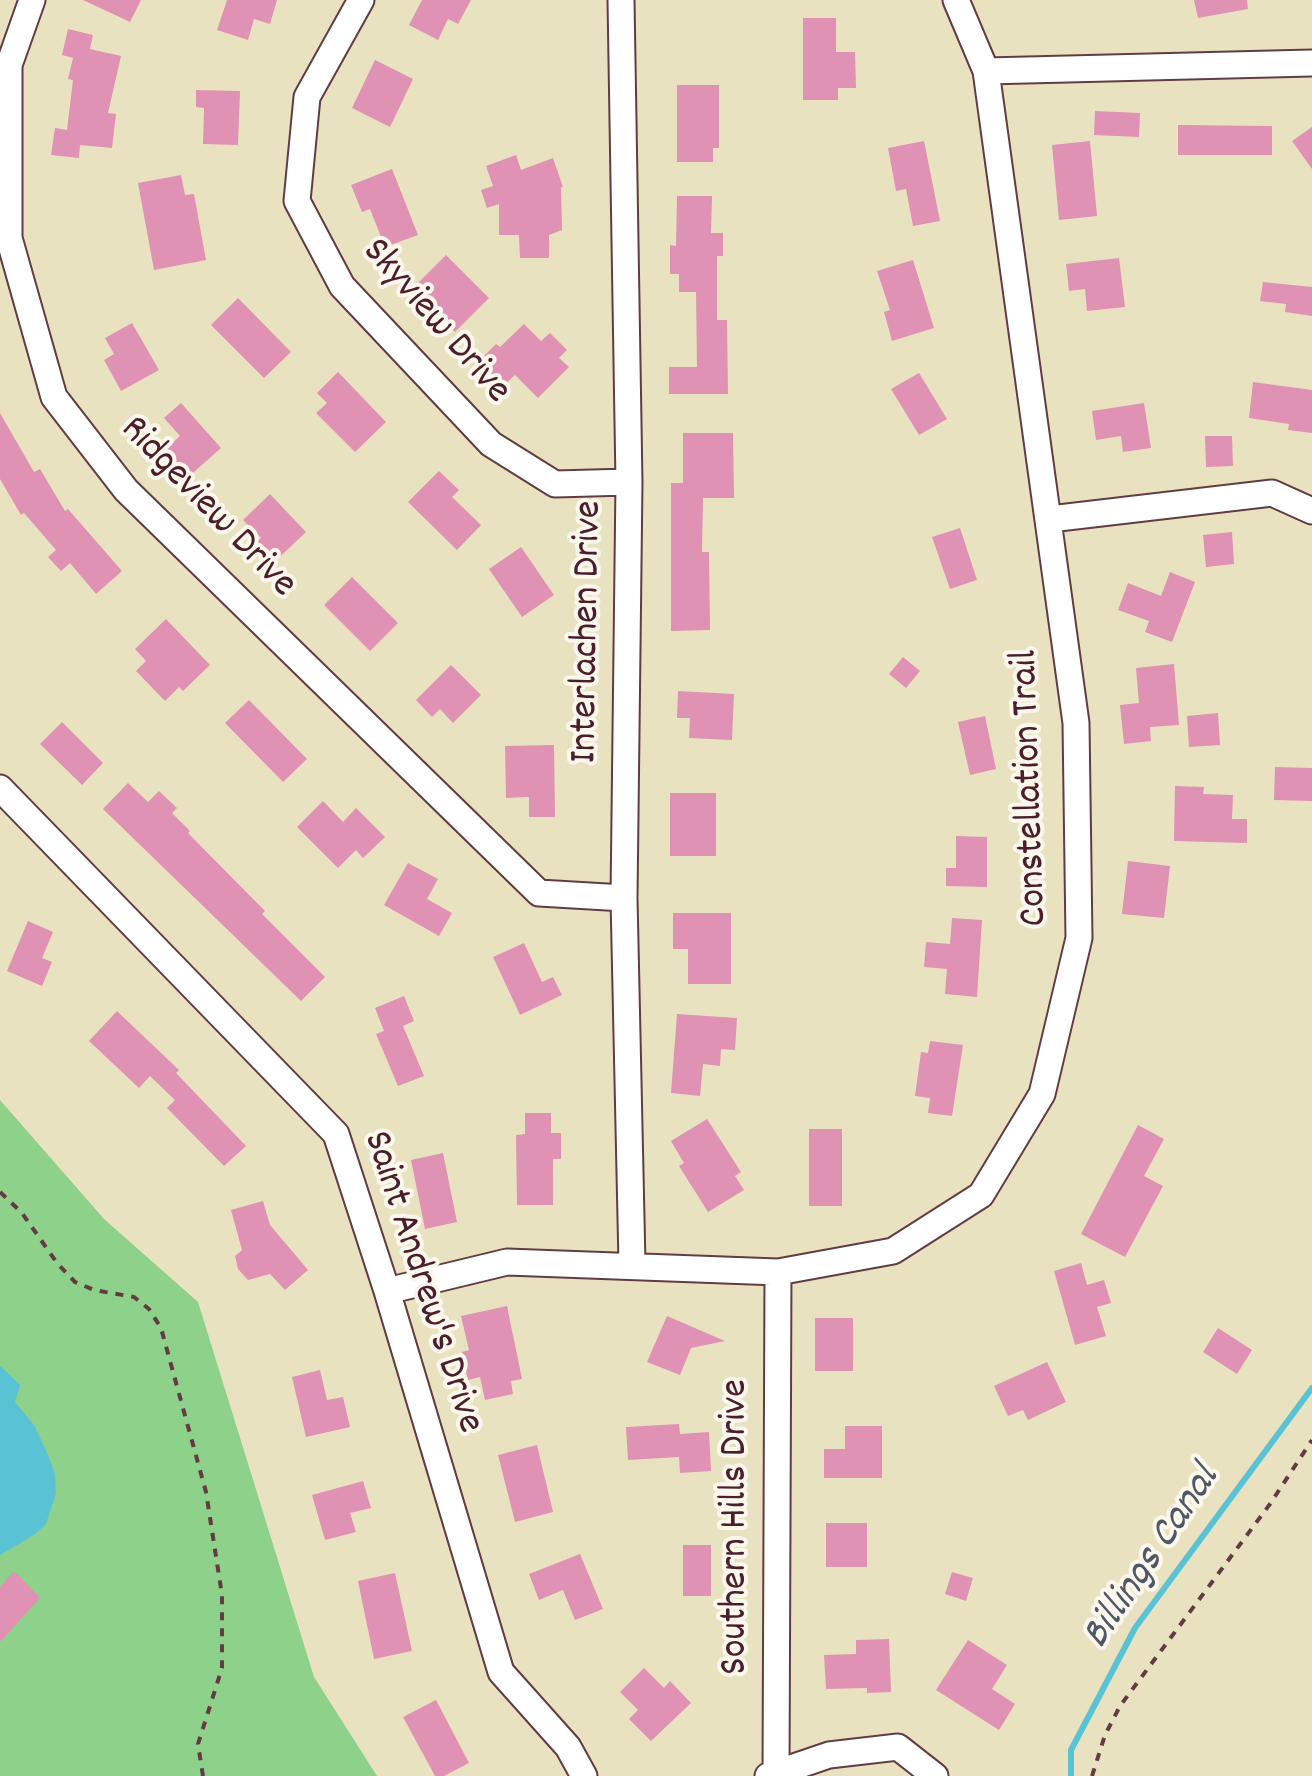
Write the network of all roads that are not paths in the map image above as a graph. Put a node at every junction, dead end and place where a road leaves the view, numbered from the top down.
1 (32, 0) edge
2 (361, 0) edge
3 (621, 0) edge
4 (956, 0) edge
5 (1312, 63) edge
6 (986, 70) junction
7 (629, 482) junction
8 (1312, 511) edge
9 (1050, 518) junction
10 (0, 788) edge
11 (624, 898) junction
12 (632, 1264) junction
13 (778, 1272) junction
14 (387, 1291) junction
15 (772, 1775) edge
16 (584, 1776) edge
17 (935, 1776) edge

1 - 11 street, Ridgeview Drive
2 - 7 street, Skyview Drive
3 - 7 street, Interlachen Drive
4 - 6 street, Constellation Trail
5 - 6 street
6 - 9 street, Constellation Trail
7 - 11 street, Interlachen Drive
8 - 9 street
9 - 13 street, Constellation Trail
10 - 14 street, Saint Andrew's Drive
11 - 12 street, Interlachen Drive
12 - 13 street, Constellation Trail
12 - 14 street, Constellation Trail
13 - 15 street, Southern Hills Drive
14 - 16 street, Saint Andrew's Drive
15 - 17 street

